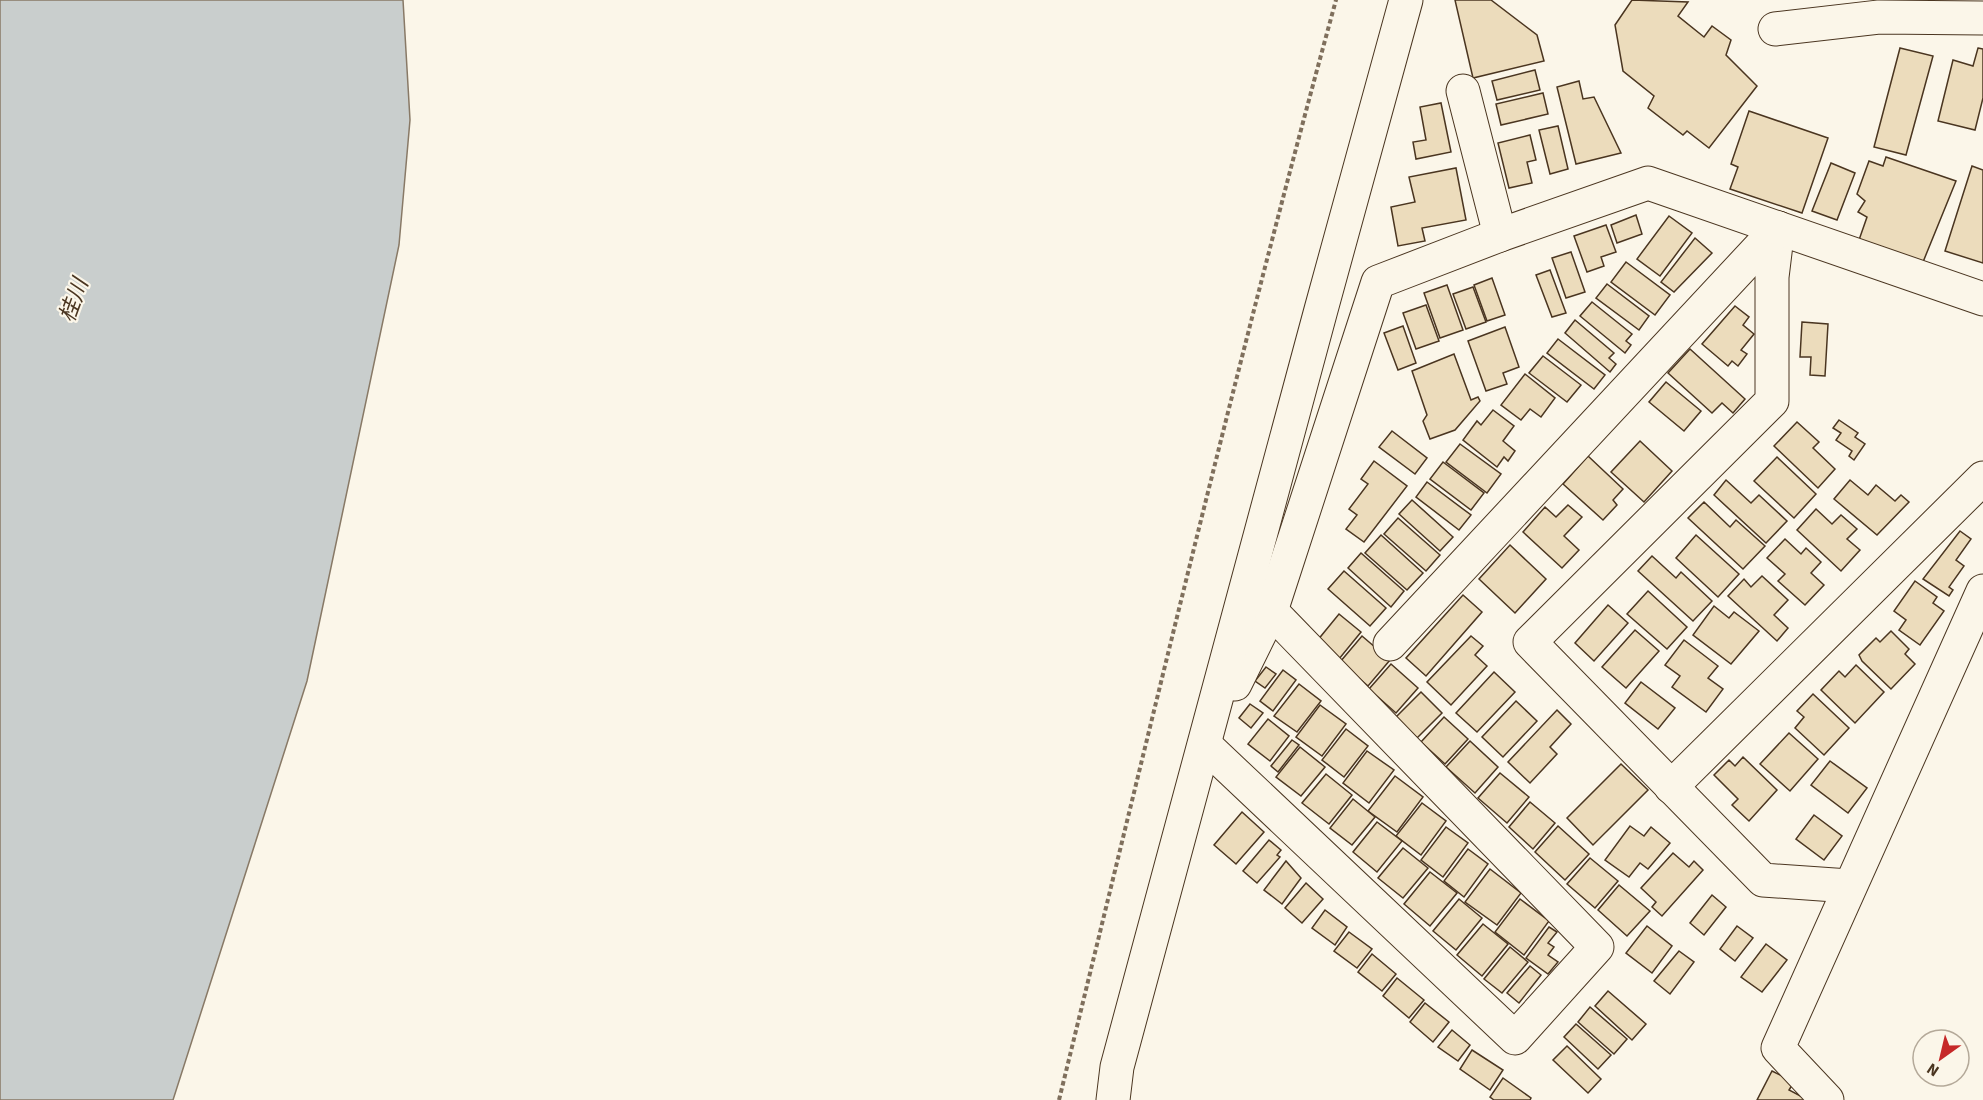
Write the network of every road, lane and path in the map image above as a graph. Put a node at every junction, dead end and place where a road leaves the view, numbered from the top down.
1 (1336, 0) edge
2 (1406, 0) edge
3 (1880, 9) edge
4 (1983, 18) edge
5 (1775, 29) dead end
6 (1463, 91) dead end
7 (1778, 228) junction
8 (1500, 235) junction
9 (1983, 299) edge
10 (1983, 478) edge
11 (1983, 591) edge
12 (1271, 611) junction
13 (1390, 644) dead end
14 (1205, 745) junction
15 (1671, 787) junction
16 (1849, 886) junction
17 (1059, 1100) edge
18 (1113, 1100) edge
19 (1827, 1100) edge

1 - 17 path
2 - 14 street
3 - 4 street
3 - 5 street
6 - 8 street
7 - 8 street
7 - 9 street
7 - 13 street
7 - 15 street
8 - 12 street
10 - 15 street
11 - 16 street
12 - 14 street
12 - 14 street
14 - 18 street
15 - 16 street
16 - 19 street

